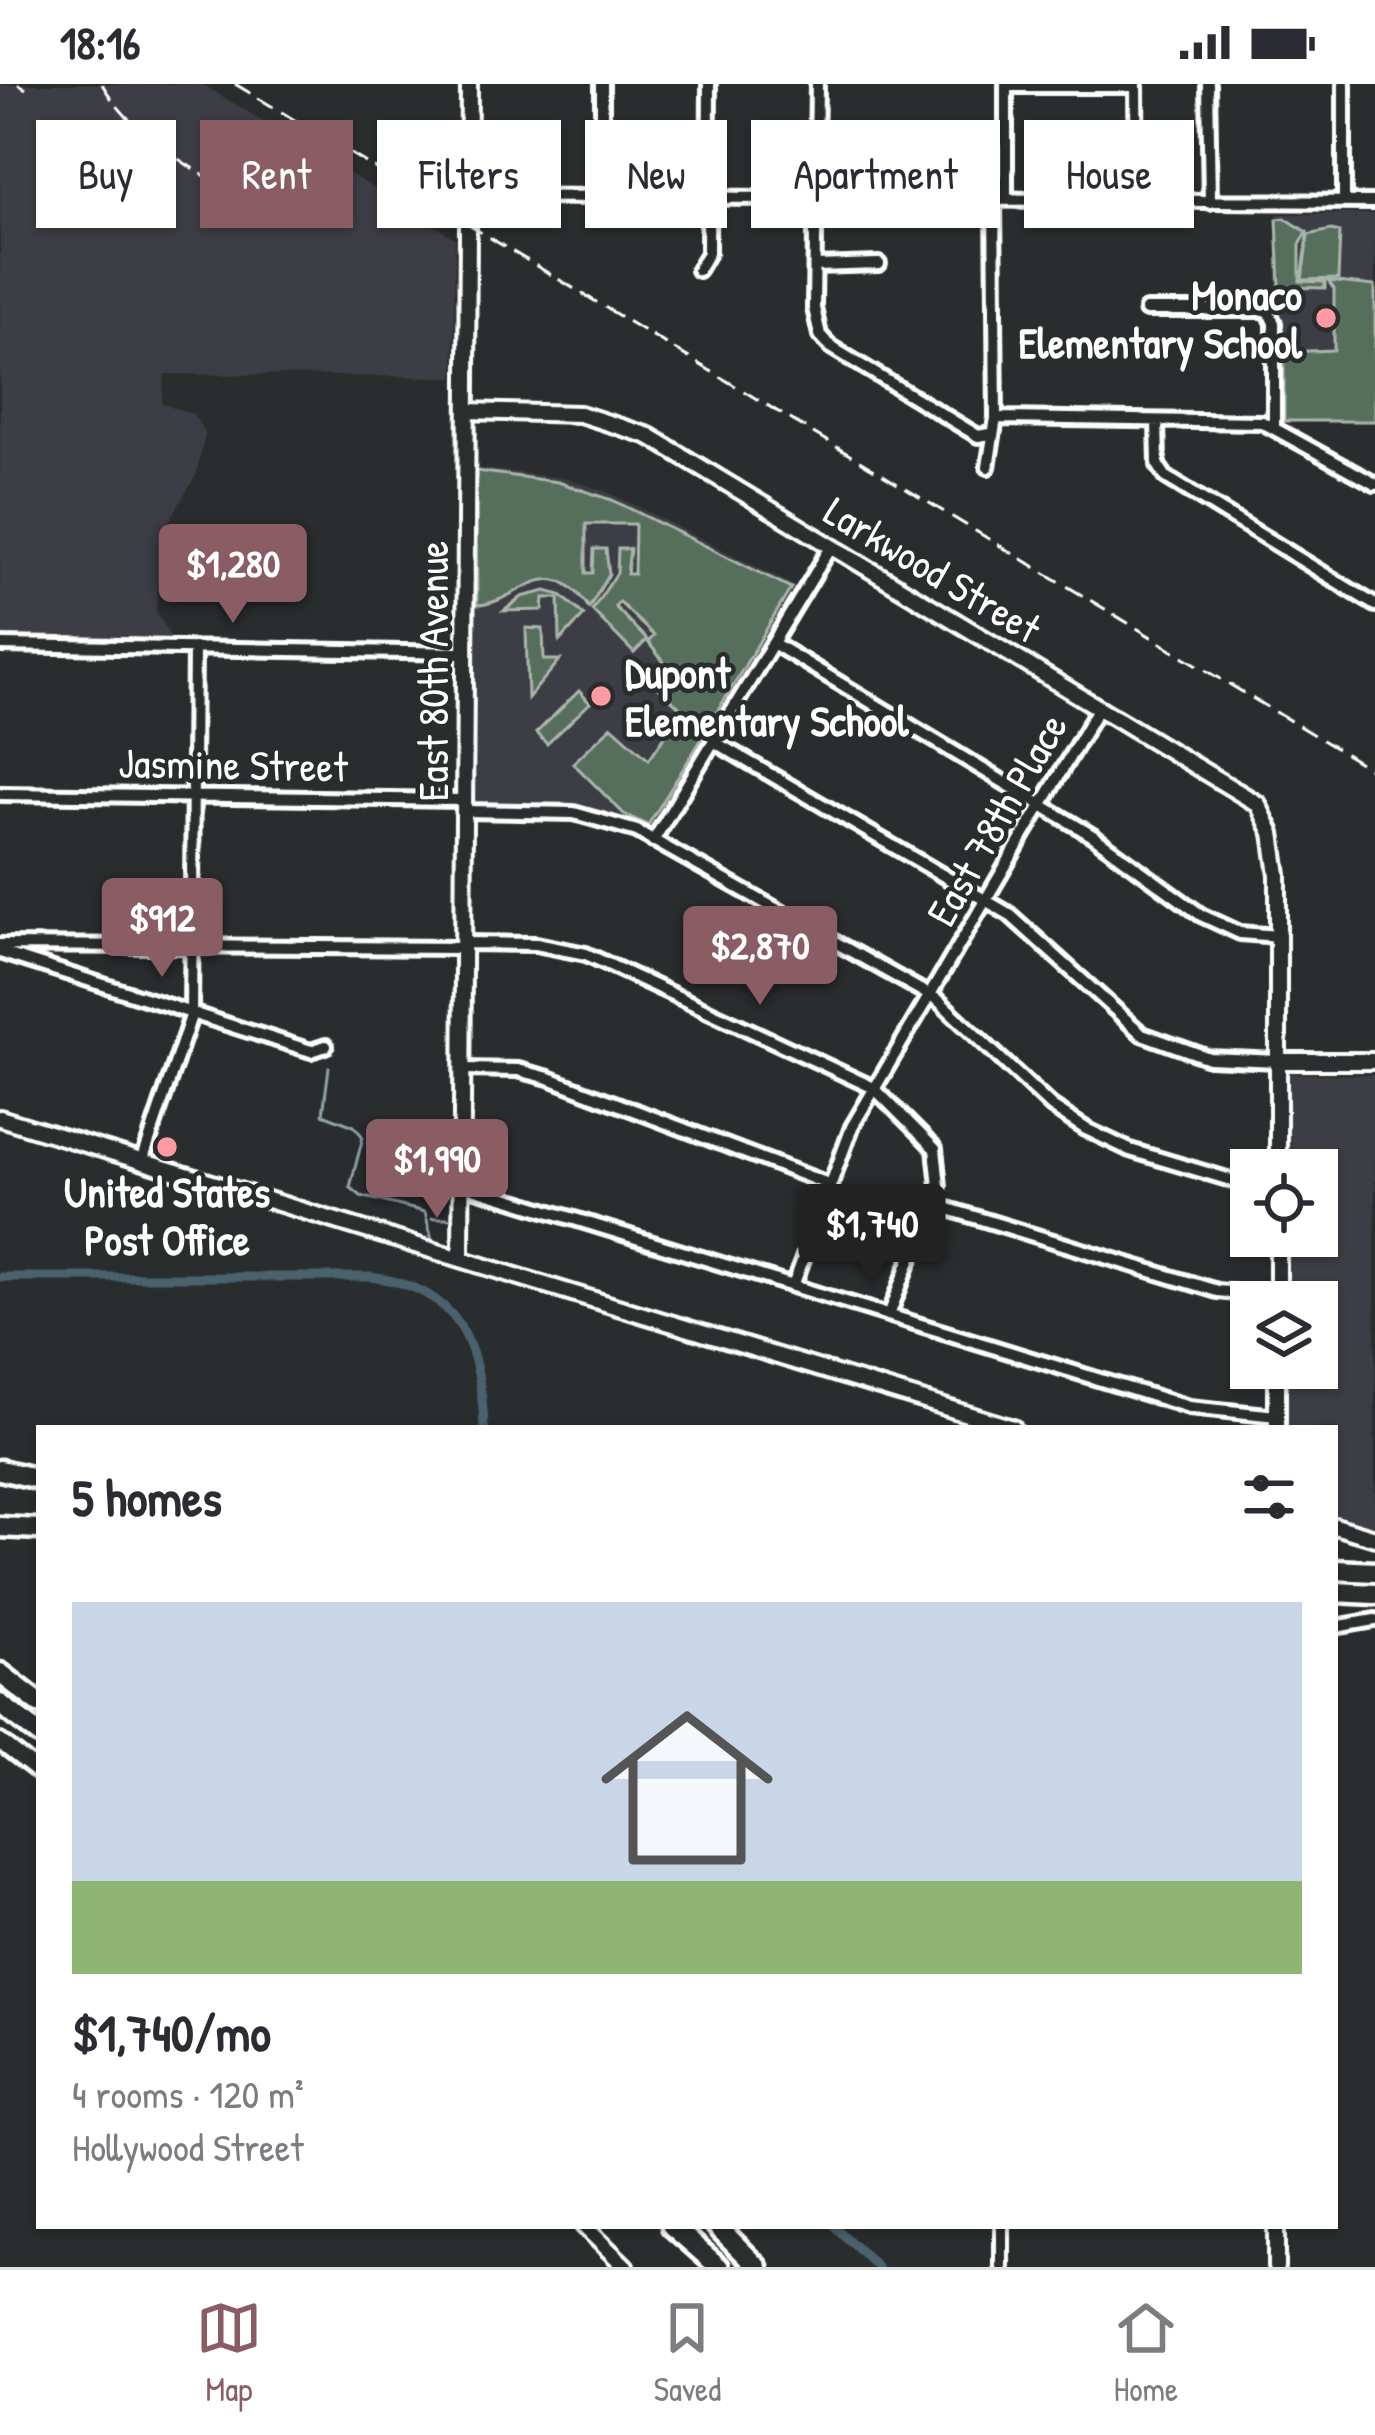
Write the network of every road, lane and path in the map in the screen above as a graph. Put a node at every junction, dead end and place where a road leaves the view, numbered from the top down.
1 (469, 84) edge
2 (602, 84) edge
3 (709, 84) edge
4 (817, 84) edge
5 (1208, 84) edge
6 (1344, 84) edge
7 (1006, 85) edge
8 (1136, 86) edge
9 (469, 120) edge
10 (602, 120) edge
11 (709, 120) edge
12 (817, 120) edge
13 (1136, 120) edge
14 (1000, 200) joint
15 (1024, 200) edge
16 (1194, 202) edge
17 (1210, 202) junction
18 (1344, 202) junction
19 (1375, 202) edge
20 (468, 228) edge
21 (708, 228) edge
22 (816, 228) edge
23 (999, 228) edge
24 (879, 264) dead end
25 (815, 266) junction
26 (698, 270) dead end
27 (1146, 310) dead end
28 (466, 412) junction
29 (996, 418) junction
30 (1156, 421) junction
31 (1274, 425) junction
32 (990, 434) junction
33 (988, 467) dead end
34 (1375, 484) edge
35 (832, 547) junction
36 (1375, 605) edge
37 (773, 643) junction
38 (0, 645) edge
39 (194, 649) junction
40 (466, 653) junction
41 (1099, 707) junction
42 (713, 741) junction
43 (0, 794) edge
44 (193, 797) junction
45 (464, 806) junction
46 (1043, 806) junction
47 (653, 841) junction
48 (988, 901) junction
49 (1278, 936) junction
50 (464, 946) junction
51 (193, 947) junction
52 (0, 948) edge
53 (931, 996) junction
54 (191, 1016) junction
55 (326, 1046) dead end
56 (1278, 1061) junction
57 (1375, 1061) edge
58 (463, 1069) junction
59 (874, 1088) junction
60 (0, 1118) edge
61 (1278, 1149) edge
62 (142, 1162) junction
63 (1230, 1180) edge
64 (828, 1184) junction
65 (463, 1185) junction
66 (932, 1204) junction
67 (461, 1258) junction
68 (793, 1286) junction
69 (1230, 1293) edge
70 (890, 1315) junction
71 (1277, 1389) edge
72 (1277, 1422) edge
73 (1003, 1425) edge
74 (0, 1470) edge
75 (36, 1478) edge
76 (0, 1526) edge
77 (1338, 1527) edge
78 (36, 1528) edge
79 (1375, 1538) edge
80 (1338, 1570) edge
81 (1375, 1572) edge
82 (1338, 1592) edge
83 (1375, 1594) edge
84 (1375, 1620) edge
85 (1338, 1626) edge
86 (0, 1673) edge
87 (36, 1701) edge
88 (0, 1704) edge
89 (36, 1732) edge
90 (0, 1742) edge
91 (36, 1770) edge
92 (587, 2229) edge
93 (675, 2229) edge
94 (720, 2229) edge
95 (1002, 2229) edge
96 (1276, 2229) edge
97 (626, 2267) edge
98 (719, 2267) edge
99 (758, 2267) edge
100 (1002, 2267) edge
101 (1276, 2267) edge

1 - 9 street, East 80th Avenue
2 - 10 street
3 - 11 street
4 - 12 street
5 - 17 street
6 - 18 street
7 - 8 street
7 - 14 street
8 - 13 street
14 - 15 street
16 - 17 street
17 - 18 street
18 - 19 street
20 - 28 street, East 80th Avenue
21 - 26 street
22 - 25 street
23 - 29 street
24 - 25 street
25 - 32 street
27 - 31 street
28 - 35 street, Larkwood Street
28 - 40 street, East 80th Avenue
29 - 30 street
29 - 32 street
30 - 31 street
30 - 36 street
31 - 34 street
32 - 33 street
35 - 37 street
35 - 41 street, Larkwood Street
37 - 42 street
37 - 46 street
38 - 39 street
39 - 40 street
39 - 44 street
40 - 45 street, East 80th Avenue
41 - 46 street, East 78th Place
41 - 49 street, Larkwood Street
42 - 47 street
42 - 48 street
43 - 44 street, Jasmine Street
44 - 45 street, Jasmine Street
44 - 51 street
45 - 47 street, Jasmine Street
45 - 50 street, East 80th Avenue
46 - 48 street, East 78th Place
46 - 49 street
47 - 53 street, Jasmine Street
48 - 53 street, East 78th Place
48 - 56 street
49 - 56 street, Larkwood Street
50 - 51 street
50 - 58 street, East 80th Avenue
50 - 59 street
51 - 52 street
51 - 54 street
52 - 54 street
53 - 59 street, East 78th Place
53 - 63 street, Jasmine Street
54 - 55 street
54 - 62 street
56 - 57 street
56 - 61 street, Larkwood Street
58 - 64 street
58 - 65 street, East 80th Avenue
59 - 64 street, East 78th Place
59 - 66 street
60 - 62 street
62 - 67 street
64 - 68 street, East 78th Place
65 - 67 street, East 80th Avenue
65 - 68 street
66 - 69 street
66 - 70 street
67 - 73 street
68 - 70 street
70 - 72 street
71 - 72 street
74 - 75 highway
76 - 78 highway
77 - 79 street
80 - 81 highway
82 - 83 highway
84 - 85 street
86 - 87 highway
88 - 89 highway
90 - 91 street
92 - 97 street
93 - 98 highway
94 - 99 highway
95 - 100 street
96 - 101 street

